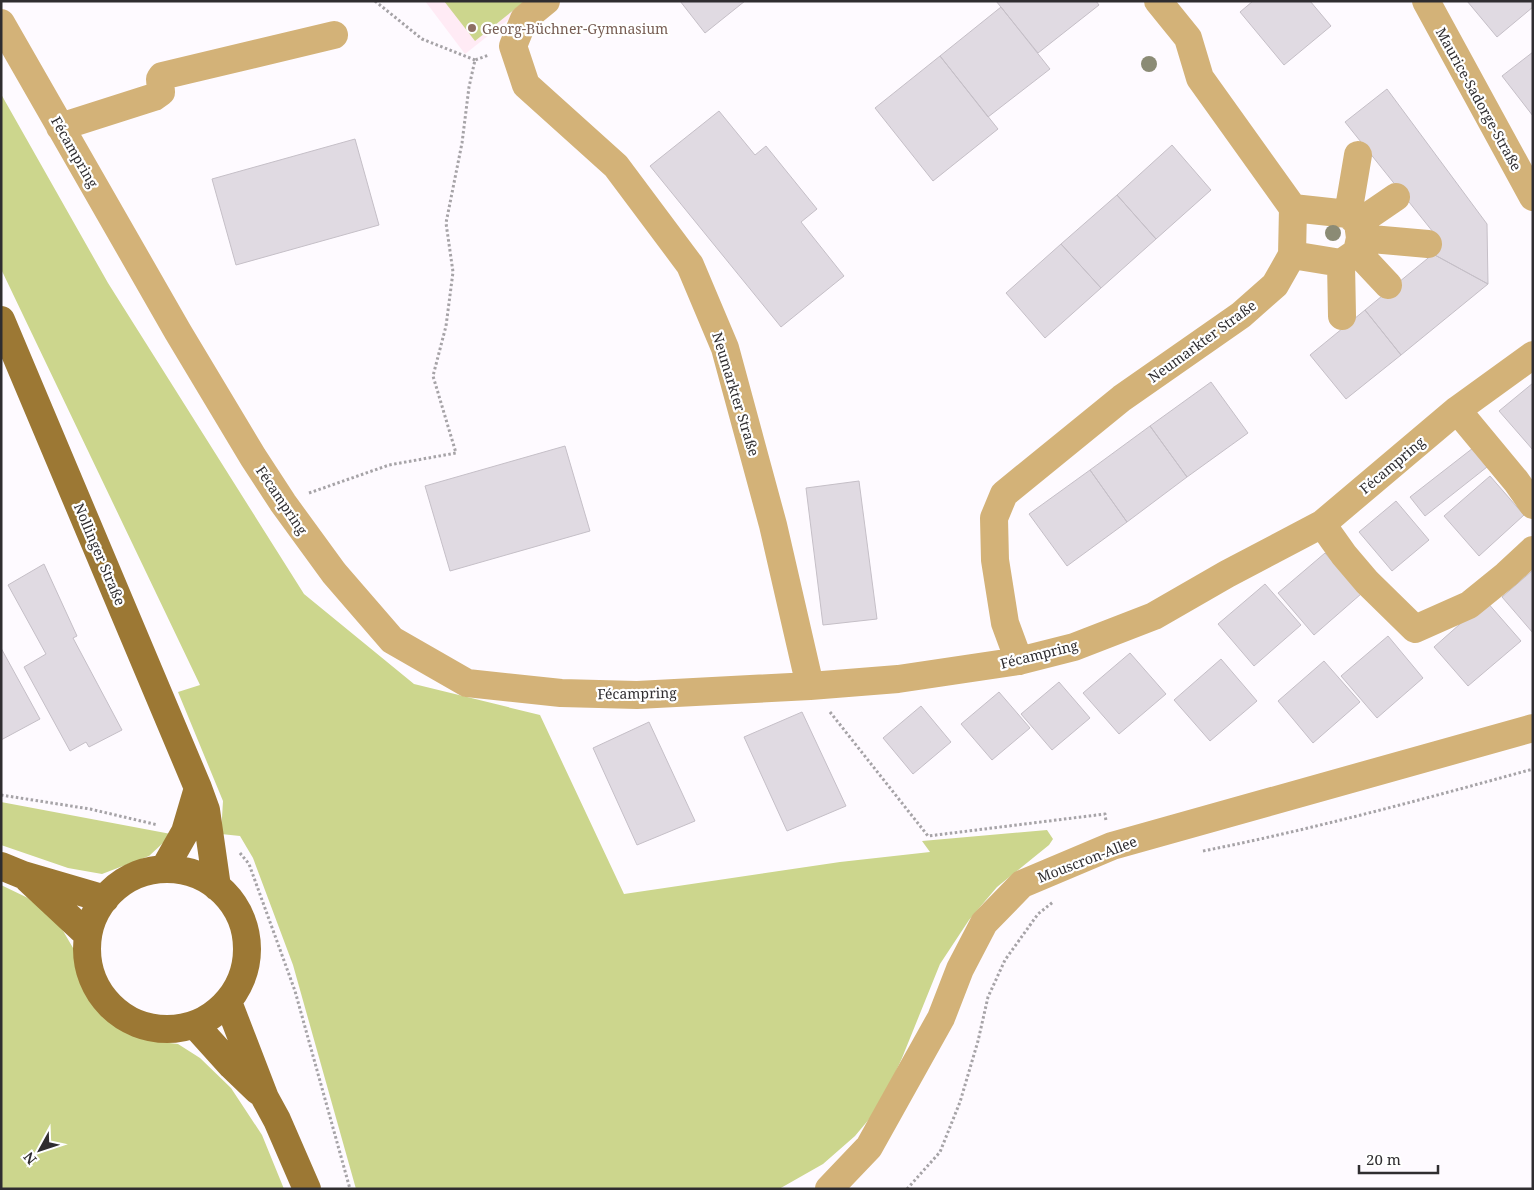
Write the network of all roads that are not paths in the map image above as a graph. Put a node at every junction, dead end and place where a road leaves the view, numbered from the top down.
1 (546, 1) edge
2 (1158, 1) edge
3 (1426, 1) edge
4 (1, 23) edge
5 (334, 35) dead end
6 (60, 126) junction
7 (1358, 155) dead end
8 (1396, 197) dead end
9 (1533, 197) edge
10 (1293, 208) junction
11 (1353, 238) junction
12 (1428, 244) dead end
13 (1292, 256) junction
14 (1388, 285) dead end
15 (1342, 316) dead end
16 (1, 320) edge
17 (1533, 355) edge
18 (1457, 410) junction
19 (1533, 505) edge
20 (1322, 524) junction
21 (1533, 550) edge
22 (1019, 661) junction
23 (810, 686) junction
24 (1533, 728) edge
25 (198, 835) junction
26 (164, 869) junction
27 (12, 870) edge
28 (217, 886) junction
29 (105, 899) junction
30 (88, 935) junction
31 (228, 1002) junction
32 (196, 1025) junction
33 (265, 1098) junction
34 (307, 1189) edge
35 (829, 1189) edge

1 - 23 street, Neumarkter Straße
2 - 10 street
3 - 9 street, Maurice-Sadorge-Straße
4 - 6 street, Fécampring
5 - 6 street
6 - 23 street, Fécampring
7 - 11 street
8 - 11 street
10 - 11 street
10 - 13 street, Neumarkter Straße
11 - 12 street
11 - 13 street
11 - 14 street
11 - 15 street
13 - 22 street, Neumarkter Straße
16 - 25 main road, Nollinger Straße
17 - 18 street, Fécampring
18 - 19 street
18 - 20 street, Fécampring
20 - 21 street
20 - 22 street, Fécampring
22 - 23 street, Fécampring
24 - 35 street, Mouscron-Allee
25 - 26 main road, Nollinger Straße
25 - 28 main road, Nollinger Straße
26 - 28 main road
26 - 29 main road
27 - 29 main road
27 - 30 main road
28 - 31 main road
29 - 30 main road
30 - 32 main road
31 - 32 main road
31 - 33 main road
32 - 33 main road
33 - 34 main road

